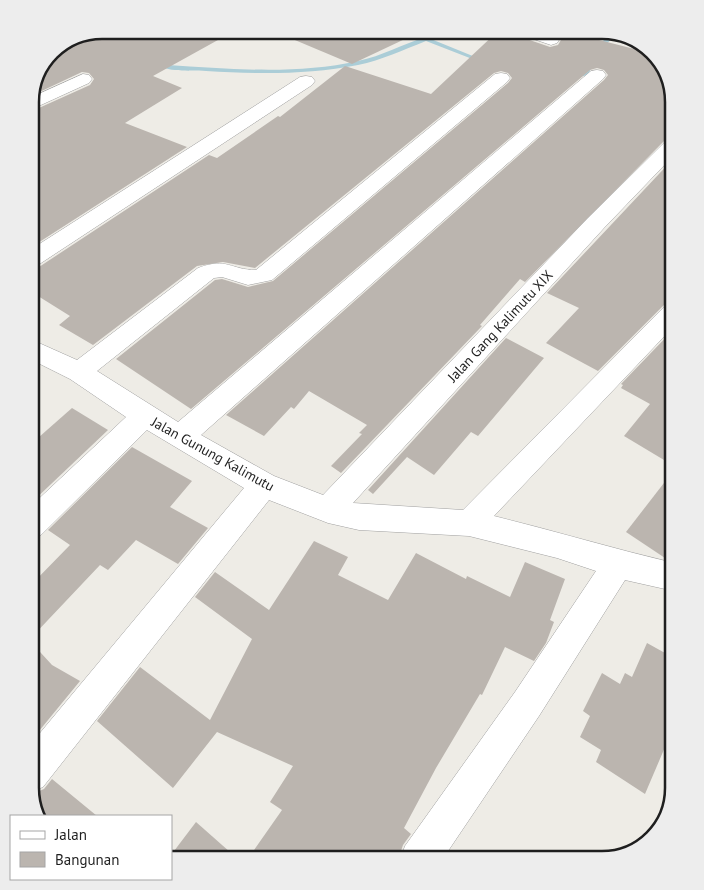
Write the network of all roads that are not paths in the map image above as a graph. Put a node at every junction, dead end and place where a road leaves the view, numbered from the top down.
1 (548, 39) edge
2 (551, 40) dead end
3 (597, 76) dead end
4 (501, 78) dead end
5 (83, 79) dead end
6 (306, 81) dead end
7 (39, 101) edge
8 (665, 153) edge
9 (39, 254) edge
10 (665, 320) edge
11 (39, 352) edge
12 (79, 372) junction
13 (145, 416) junction
14 (181, 436) junction
15 (264, 485) junction
16 (328, 510) junction
17 (39, 517) edge
18 (469, 522) junction
19 (618, 564) junction
20 (665, 574) edge
21 (39, 763) edge
22 (425, 851) edge

1 - 2 street
3 - 14 street
4 - 12 street
5 - 7 street
6 - 9 street
8 - 16 street, Jalan Gang Kalimutu XIX
10 - 18 street
11 - 12 street, Jalan Gunung Kalimutu
12 - 13 street, Jalan Gunung Kalimutu
13 - 14 street, Jalan Gunung Kalimutu
13 - 17 street
14 - 15 street, Jalan Gunung Kalimutu
15 - 16 street, Jalan Gunung Kalimutu
15 - 21 street
16 - 18 street, Jalan Gunung Kalimutu
18 - 19 street, Jalan Gunung Kalimutu
19 - 20 street, Jalan Gunung Kalimutu
19 - 22 street

